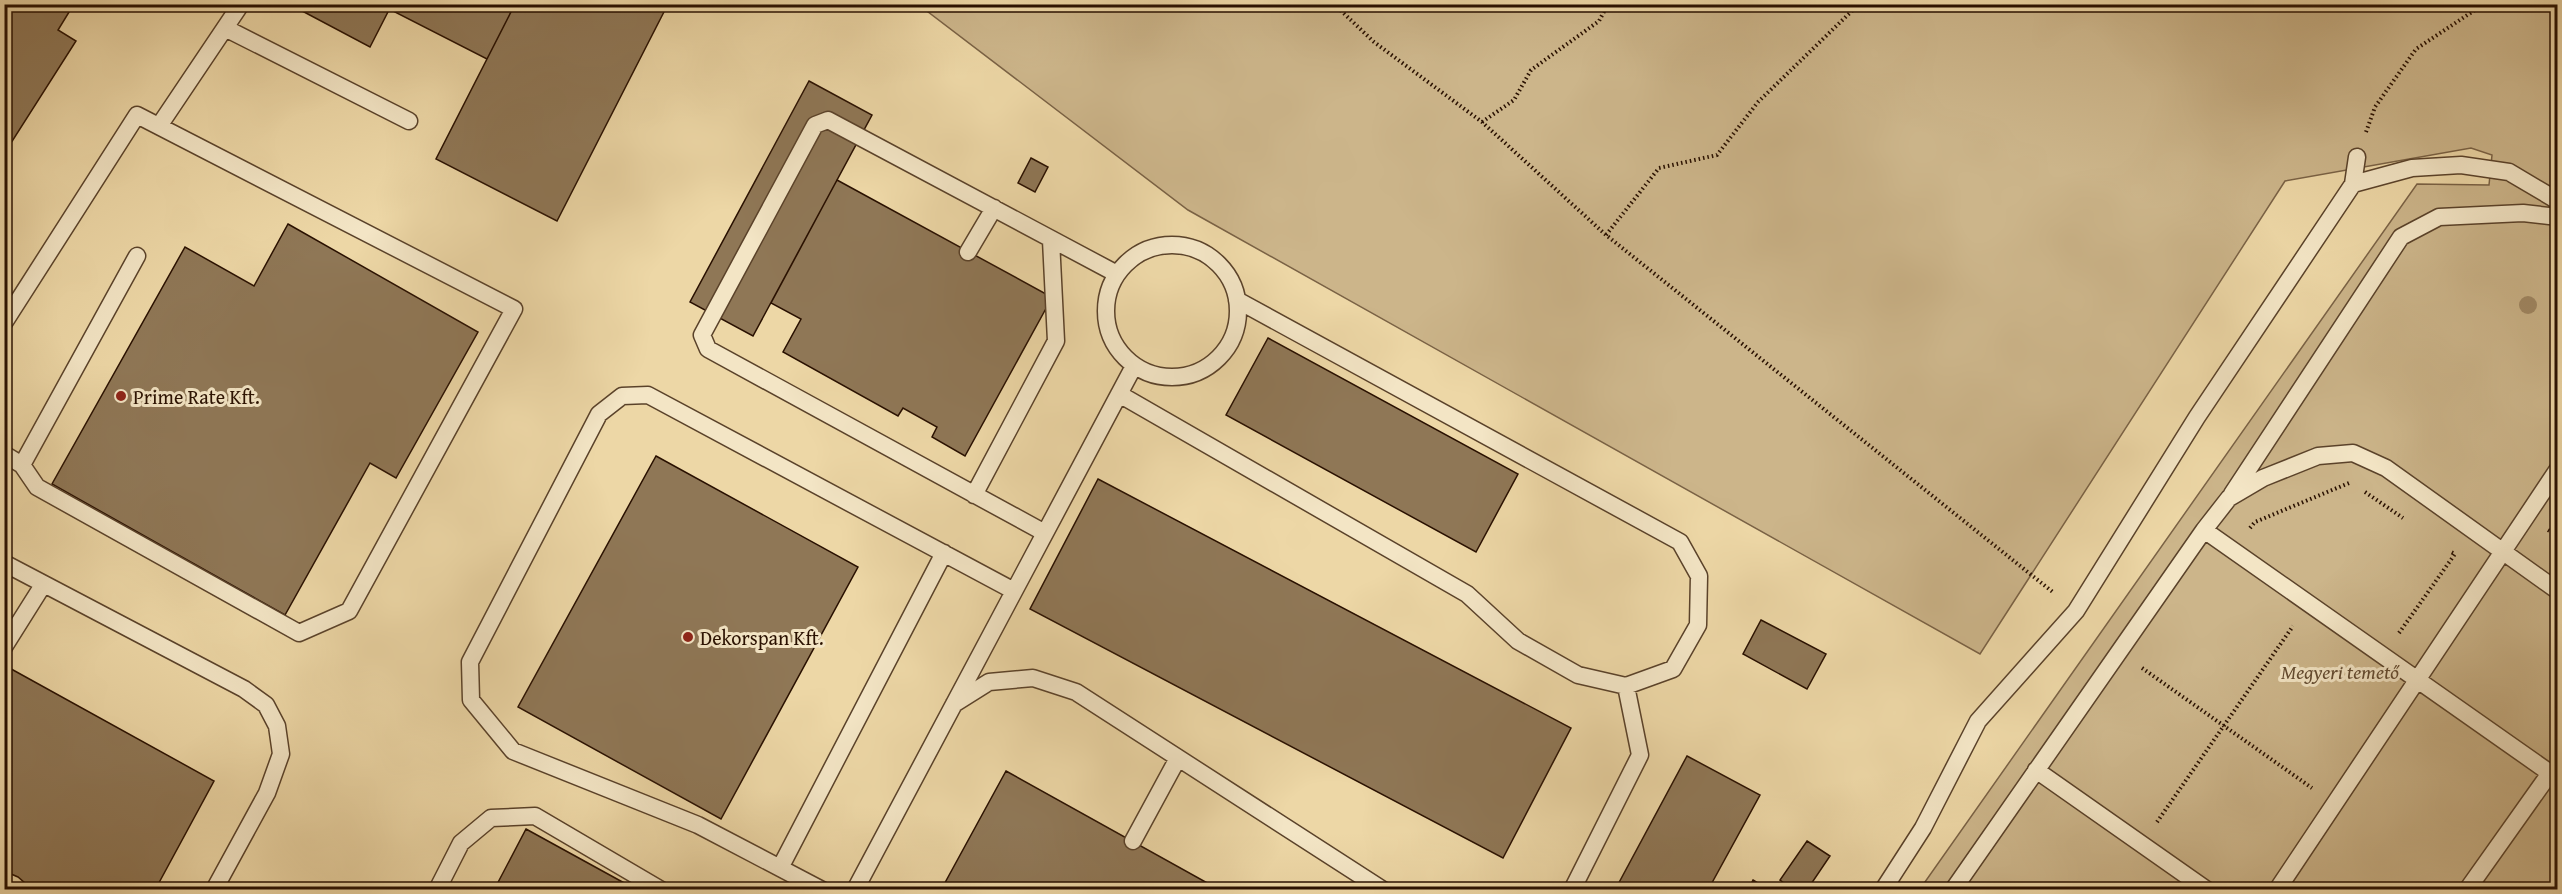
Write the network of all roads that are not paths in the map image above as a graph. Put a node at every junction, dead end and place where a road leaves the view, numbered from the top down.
1 (241, 4) edge
2 (225, 28) junction
3 (409, 121) dead end
4 (159, 126) junction
5 (2357, 157) road end
6 (2353, 184) junction
7 (2558, 201) edge
8 (994, 208) junction
9 (2558, 217) edge
10 (1051, 240) junction
11 (968, 252) dead end
12 (138, 256) dead end
13 (1117, 274) junction
14 (1237, 300) junction
15 (4, 323) edge
16 (1134, 366) junction
17 (1119, 393) junction
18 (4, 454) edge
19 (22, 465) junction
20 (2558, 469) edge
21 (974, 495) junction
22 (2229, 498) junction
23 (2204, 530) junction
24 (1045, 533) junction
25 (2501, 552) junction
26 (944, 553) junction
27 (4, 563) edge
28 (44, 585) junction
29 (1014, 591) junction
30 (2558, 591) edge
31 (4, 647) edge
32 (2417, 679) junction
33 (1626, 686) junction
34 (953, 704) junction
35 (1179, 758) junction
36 (2036, 770) junction
37 (1133, 841) dead end
38 (780, 868) junction
39 (1357, 883) edge
40 (214, 890) edge
41 (437, 890) edge
42 (661, 890) edge
43 (822, 890) edge
44 (855, 890) edge
45 (1383, 890) edge
46 (1572, 890) edge
47 (1883, 890) edge
48 (1953, 890) edge
49 (2207, 890) edge
50 (2277, 890) edge
51 (2467, 890) edge

1 - 2 lane
2 - 3 lane
2 - 4 lane
4 - 15 lane
4 - 19 lane
5 - 6 lane
6 - 7 lane
6 - 47 lane
8 - 10 lane
8 - 11 lane
8 - 21 lane
9 - 22 lane
10 - 13 lane
10 - 21 lane
12 - 19 lane
13 - 14 lane
13 - 16 lane
14 - 16 lane
14 - 33 lane
16 - 17 lane
17 - 24 lane
17 - 33 lane
18 - 19 lane
20 - 25 lane
21 - 24 lane
22 - 23 lane
22 - 25 lane
23 - 32 lane
23 - 36 lane
24 - 29 lane
25 - 30 lane
25 - 32 lane
26 - 29 lane
26 - 38 lane
26 - 38 lane
27 - 28 lane
28 - 31 lane
28 - 40 lane
29 - 34 lane
32 - 50 lane
32 - 51 lane
33 - 46 lane
34 - 35 lane
34 - 44 lane
35 - 37 lane
35 - 39 lane
36 - 48 lane
36 - 49 lane
38 - 43 lane
39 - 45 lane
41 - 42 lane

